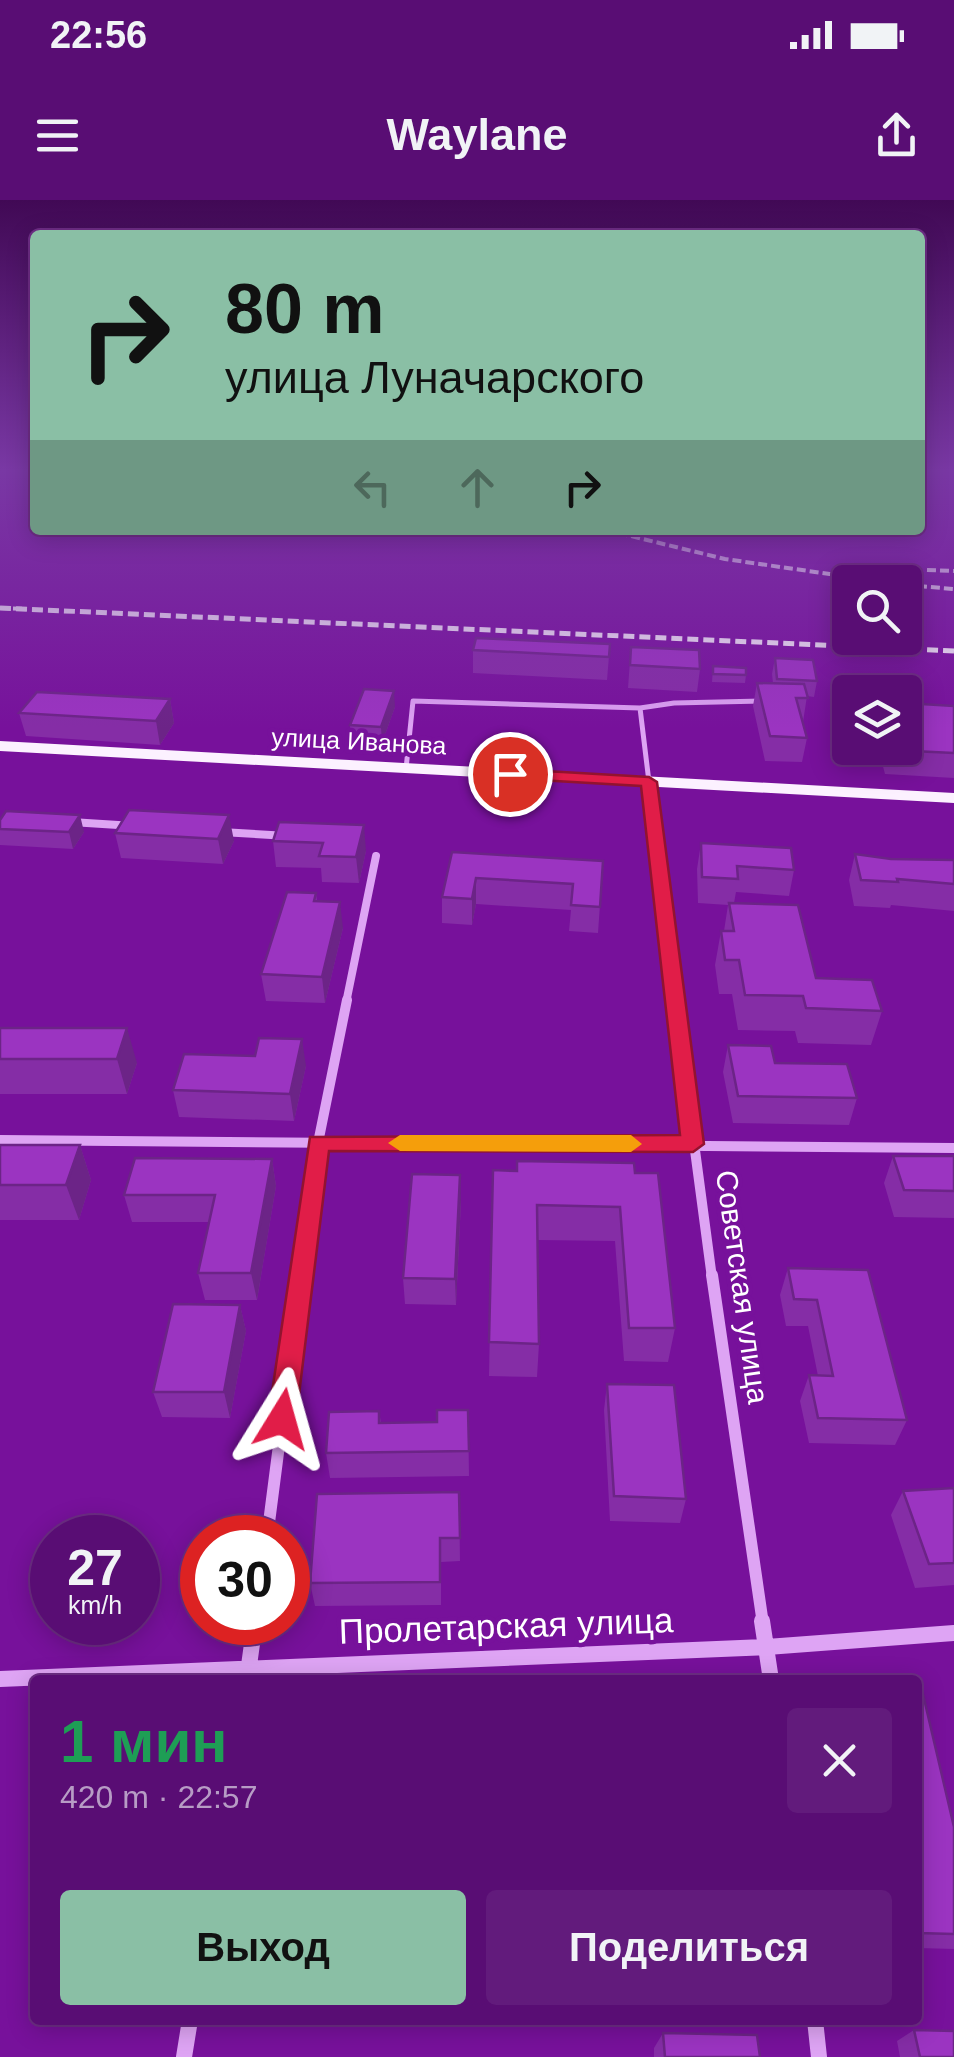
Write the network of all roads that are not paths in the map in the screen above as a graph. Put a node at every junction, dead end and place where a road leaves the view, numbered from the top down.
1 (775, 702) edge
2 (640, 708) junction
3 (0, 746) edge
4 (406, 769) junction
5 (649, 782) junction
6 (954, 798) edge
7 (58, 821) edge
8 (136, 826) edge
9 (214, 831) edge
10 (292, 836) edge
11 (376, 856) dead end
12 (0, 1140) edge
13 (318, 1143) junction
14 (693, 1144) junction
15 (954, 1148) edge
16 (269, 1515) edge
17 (954, 1634) edge
18 (252, 1645) edge
19 (767, 1646) junction
20 (248, 1673) edge
21 (165, 1675) edge
22 (770, 1675) edge
23 (30, 1678) edge
24 (0, 1679) edge
25 (189, 2025) edge
26 (815, 2025) edge
27 (184, 2057) edge
28 (819, 2057) edge

1 - 2 lane
2 - 4 lane
2 - 5 lane
3 - 4 main road, улица Иванова
4 - 5 main road, улица Иванова
5 - 6 main road, улица Иванова
5 - 14 street, Советская улица
7 - 8 street
9 - 10 street
11 - 13 street
12 - 13 street
13 - 14 street
13 - 16 street
14 - 15 street
14 - 19 street, Советская улица
17 - 19 street, Пролетарская улица
18 - 20 street
19 - 20 street, Пролетарская улица
19 - 22 street, Советская улица
20 - 21 street, Пролетарская улица
23 - 24 street, Пролетарская улица
25 - 27 street
26 - 28 street

